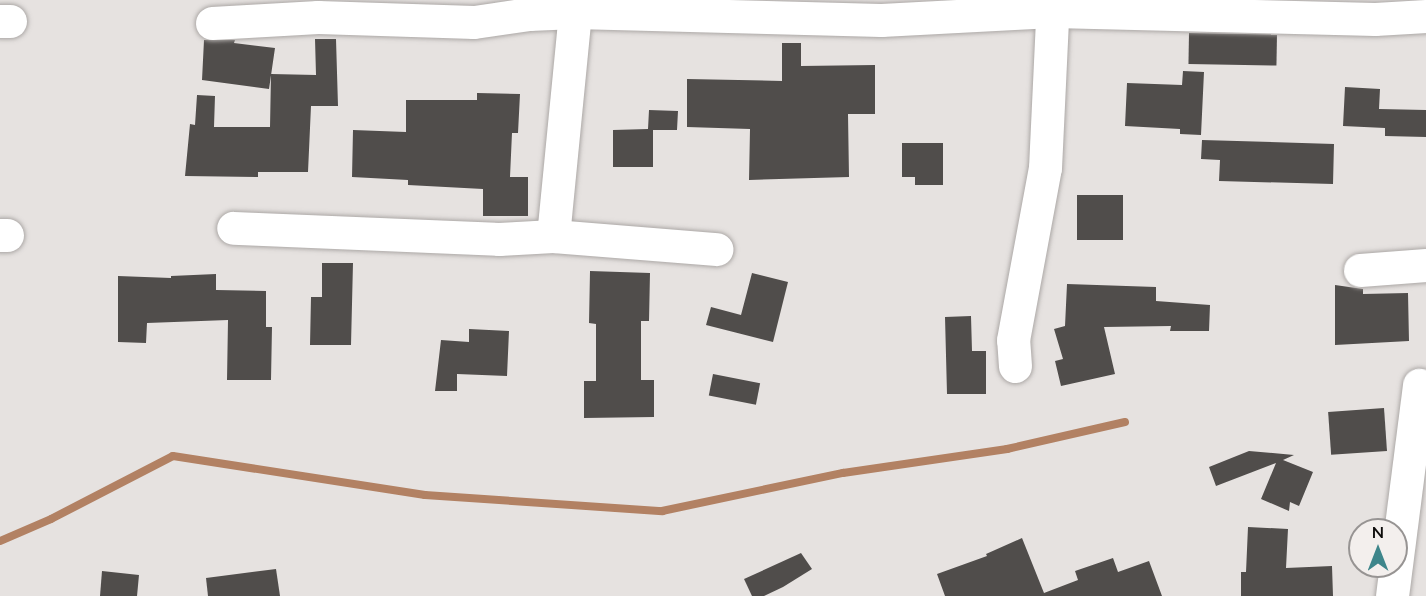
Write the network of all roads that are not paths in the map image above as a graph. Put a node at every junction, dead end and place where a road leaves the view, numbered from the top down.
1 (1052, 5) edge
2 (574, 6) edge
3 (874, 10) edge
4 (1426, 16) edge
5 (212, 23) dead end
6 (233, 228) dead end
7 (553, 236) junction
8 (716, 249) dead end
9 (1426, 265) edge
10 (1360, 270) dead end
11 (1014, 366) dead end
12 (1419, 385) dead end
13 (1392, 596) edge

1 - 3 street
1 - 4 street
1 - 11 street
2 - 3 street
2 - 5 street
2 - 7 street
6 - 7 street
7 - 8 street
9 - 10 street
12 - 13 street

